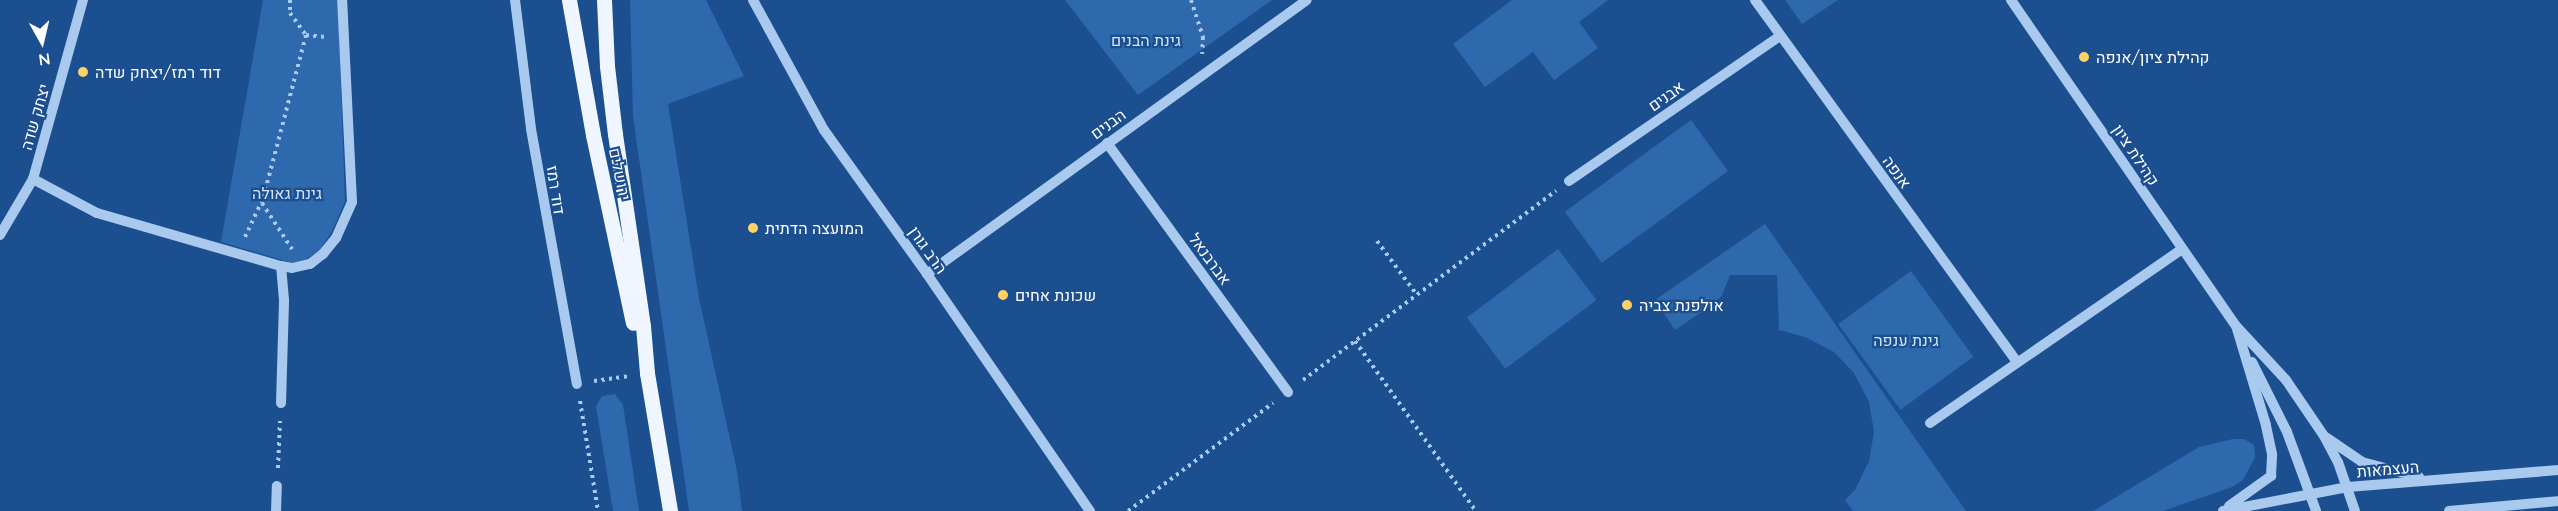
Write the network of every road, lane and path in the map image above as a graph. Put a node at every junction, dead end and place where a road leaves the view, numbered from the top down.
1 (83, 0) edge
2 (290, 0) edge
3 (342, 0) edge
4 (515, 0) edge
5 (569, 0) edge
6 (604, 0) edge
7 (753, 0) edge
8 (1191, 0) edge
9 (1307, 0) edge
10 (1755, 0) edge
11 (2011, 0) edge
12 (1780, 36) junction
13 (1202, 54) dead end
14 (1107, 143) junction
15 (33, 179) junction
16 (1569, 181) dead end
17 (1558, 189) dead end
18 (262, 203) junction
19 (0, 235) edge
20 (1377, 242) dead end
21 (2182, 249) junction
22 (238, 254) junction
23 (281, 266) junction
24 (302, 266) junction
25 (927, 274) junction
26 (1417, 295) junction
27 (2236, 326) junction
28 (1355, 341) junction
29 (644, 354) junction
30 (2016, 360) junction
31 (647, 373) junction
32 (577, 384) junction
33 (1288, 392) junction
34 (281, 403) joint
35 (1930, 423) dead end
36 (2324, 436) junction
37 (2558, 470) edge
38 (2435, 479) junction
39 (277, 486) joint
40 (2348, 487) junction
41 (2310, 493) junction
42 (2558, 501) edge
43 (276, 511) edge
44 (597, 511) edge
45 (670, 511) edge
46 (1090, 511) edge
47 (1128, 511) edge
48 (1476, 511) edge
49 (2222, 511) edge
50 (2316, 511) edge
51 (2355, 511) edge
52 (2449, 511) edge

1 - 15 street, יצחק שדה
2 - 18 path
3 - 24 street
4 - 32 street, דוד רמז
5 - 29 main road, ירושלים
6 - 29 main road, ירושלים
7 - 25 street, הרב גורן
8 - 13 path
9 - 14 street, הבנים
10 - 12 street, אנפה
11 - 21 street, קהילת ציון
12 - 16 street, אבנים
12 - 30 street, אנפה
14 - 25 street, הבנים
14 - 33 street, אברבנאל
15 - 19 street, יצחק שדה
15 - 22 street
17 - 26 path
18 - 22 path
18 - 24 path
20 - 26 path
21 - 27 street, קהילת ציון
21 - 30 street
22 - 23 street
23 - 24 street
23 - 34 street
25 - 46 street, הרב גורן
26 - 28 path
27 - 36 street, קהילת ציון
27 - 41 street, קהילת ציון
27 - 49 street
28 - 33 path
28 - 48 path
29 - 31 main road, ירושלים
30 - 35 street
31 - 32 path
31 - 45 main road, ירושלים
32 - 44 path
33 - 47 path
34 - 39 path
36 - 38 street
36 - 40 street, קהילת ציון
37 - 38 street, העצמאות
38 - 40 street, העצמאות
39 - 43 street
40 - 41 street, העצמאות
40 - 51 street, קהילת ציון
41 - 49 street, העצמאות
41 - 50 street, קהילת ציון
42 - 52 street

